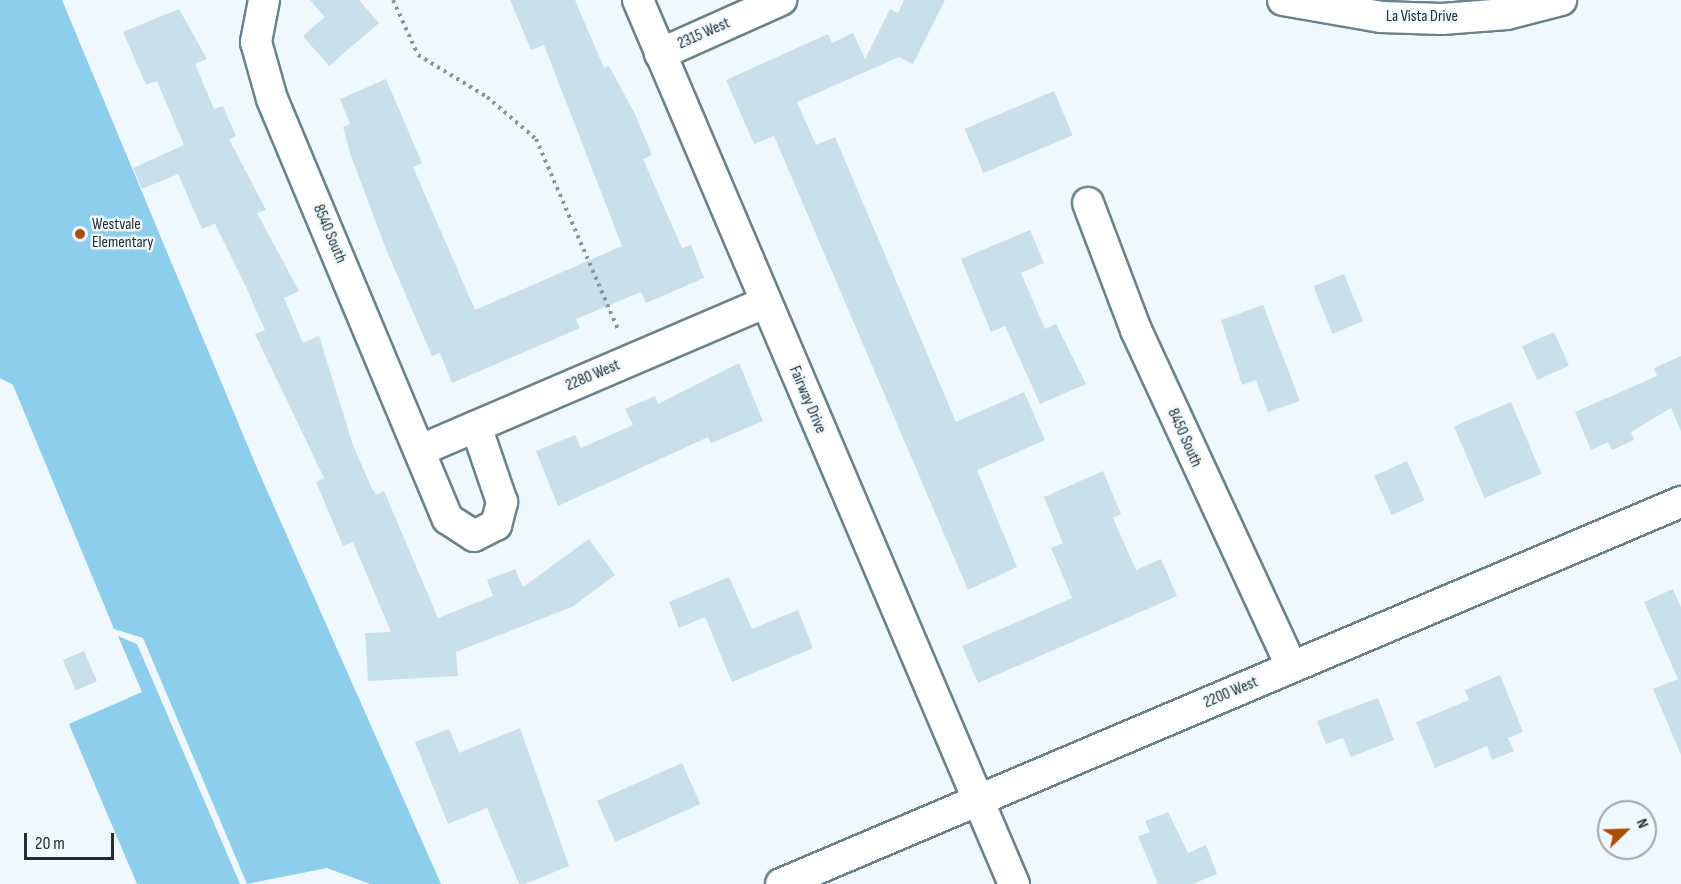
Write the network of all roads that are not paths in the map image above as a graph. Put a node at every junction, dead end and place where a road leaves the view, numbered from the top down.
1 (638, 0) edge
2 (781, 0) edge
3 (1283, 0) edge
4 (1561, 0) edge
5 (261, 7) edge
6 (1504, 7) edge
7 (660, 54) junction
8 (1088, 203) dead end
9 (766, 302) junction
10 (477, 426) junction
11 (421, 450) junction
12 (1681, 502) edge
13 (1292, 667) junction
14 (978, 800) junction
15 (781, 884) edge
16 (1014, 884) edge

1 - 7 street, Fairway Drive
2 - 7 street, 2315 West
3 - 6 street, La Vista Drive
4 - 6 street, La Vista Drive
5 - 11 street, 8540 South
7 - 9 street, Fairway Drive
8 - 13 street, 8450 South
9 - 10 street, 2280 West
9 - 14 street, Fairway Drive
10 - 11 street, 2280 West
10 - 11 street, 8540 South
12 - 13 street, 2200 West
13 - 14 street, 2200 West
14 - 15 street, 2200 West
14 - 16 street, Fairway Drive

